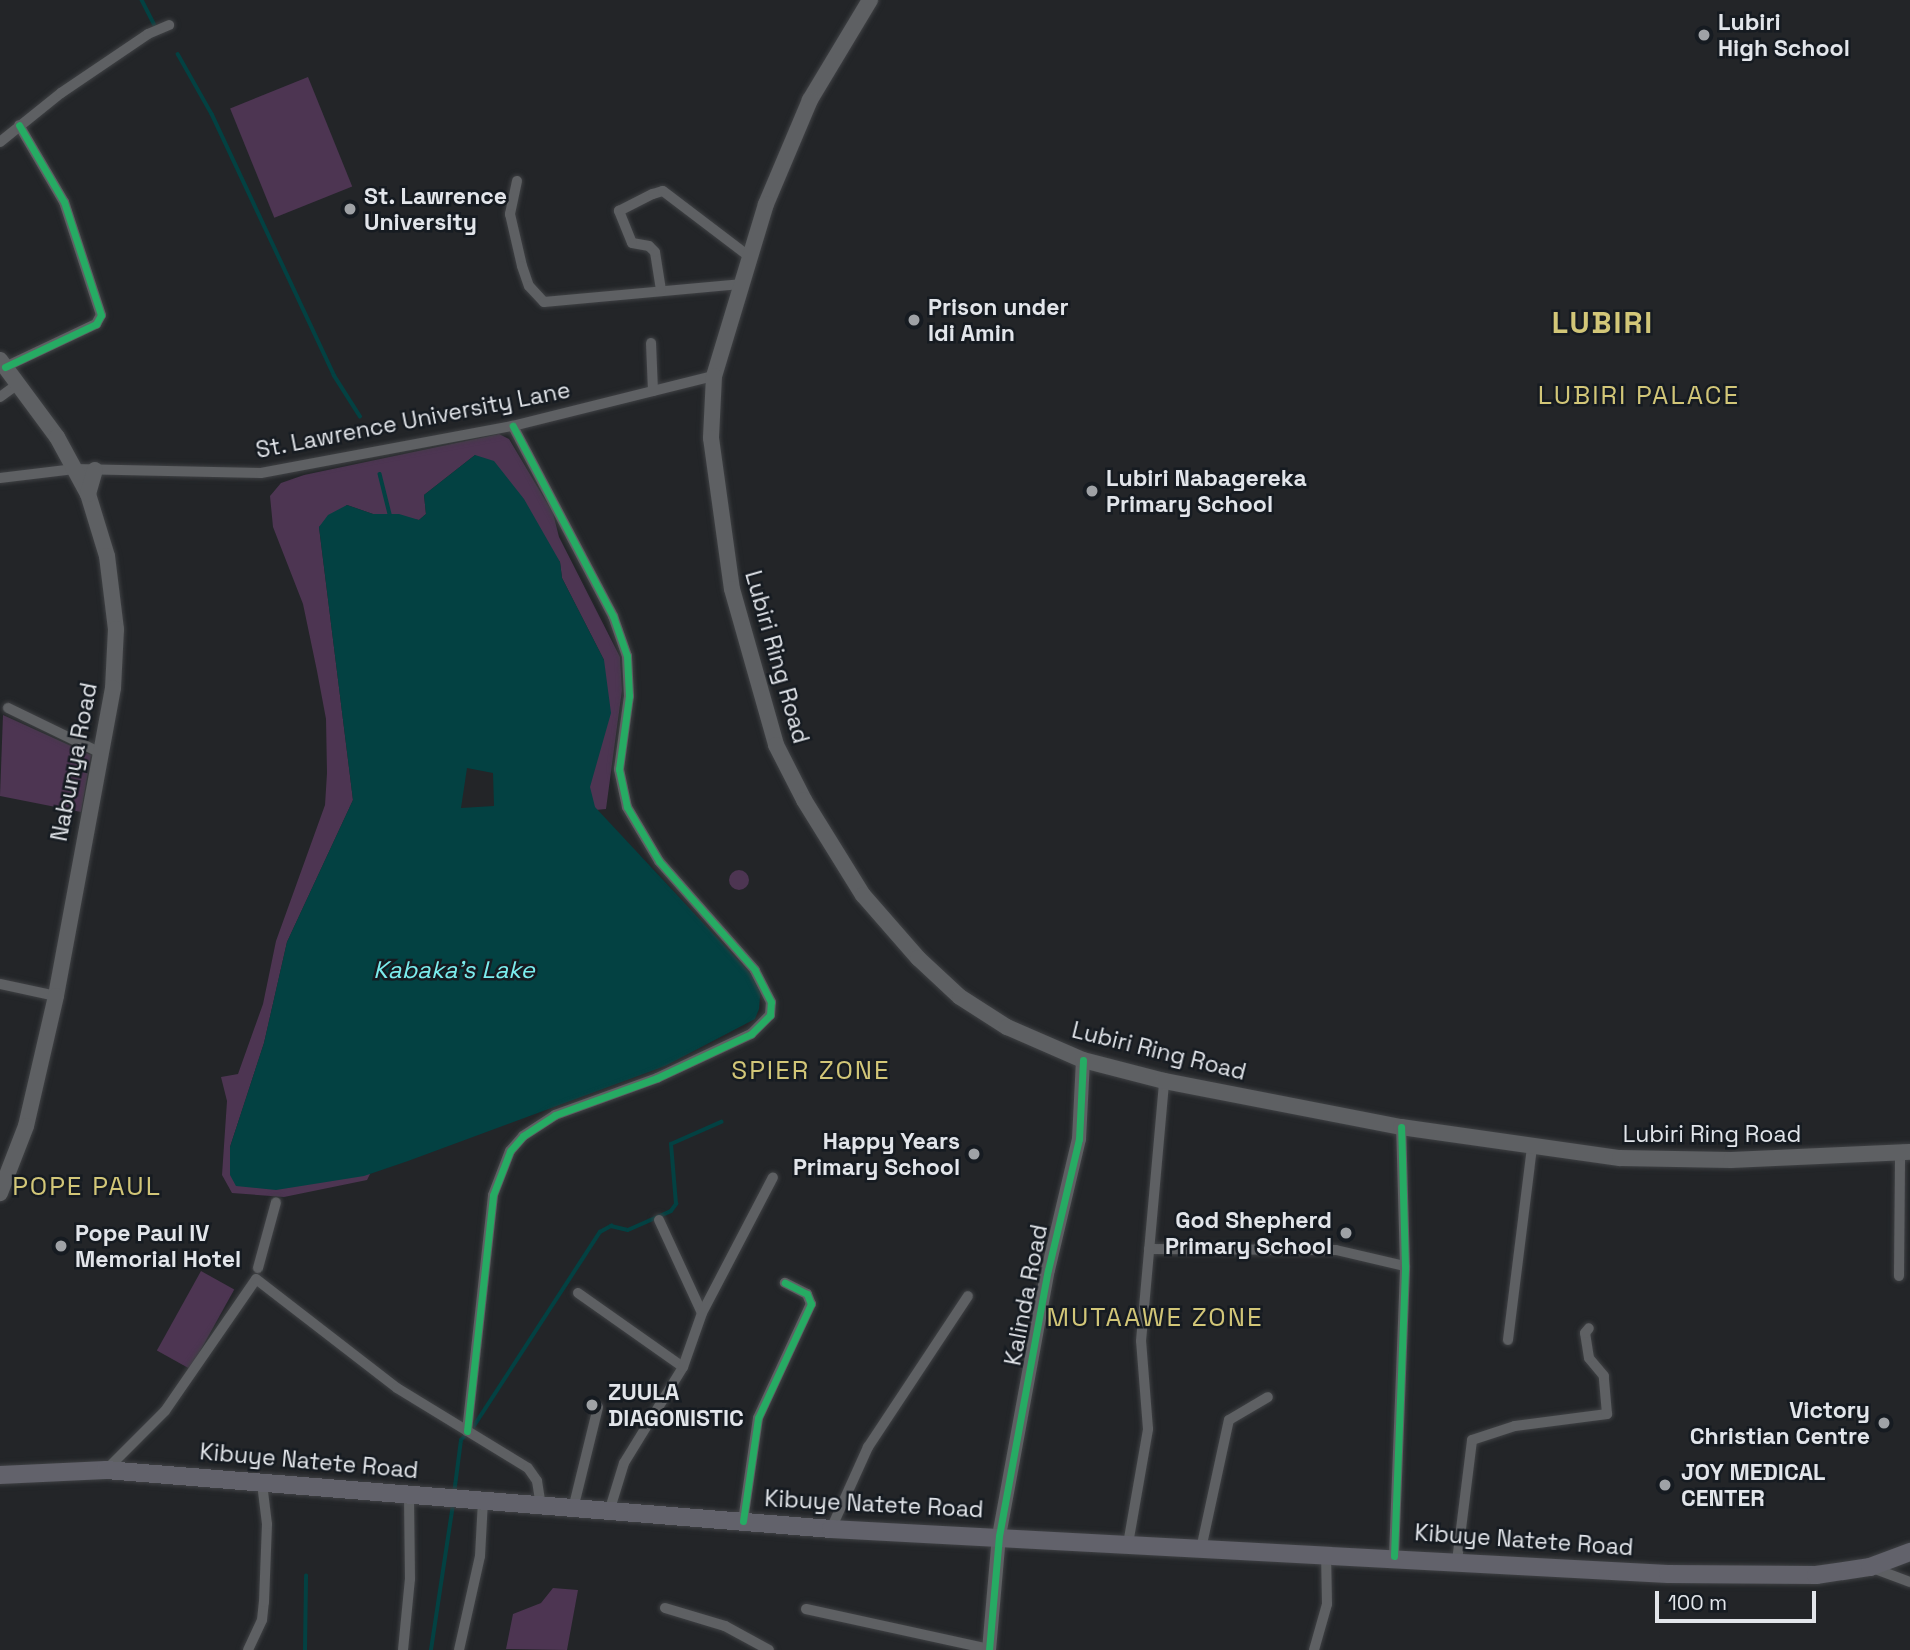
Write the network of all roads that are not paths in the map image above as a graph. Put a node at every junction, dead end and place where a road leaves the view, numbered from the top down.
1 (871, 1) edge
2 (169, 25) dead end
3 (19, 125) junction
4 (0, 142) edge
5 (517, 181) dead end
6 (750, 257) junction
7 (740, 284) junction
8 (661, 290) junction
9 (651, 343) dead end
10 (3, 363) edge
11 (714, 376) junction
12 (19, 383) junction
13 (653, 391) junction
14 (0, 397) edge
15 (513, 426) junction
16 (74, 469) junction
17 (95, 470) junction
18 (0, 478) edge
19 (88, 494) junction
20 (8, 708) dead end
21 (99, 752) junction
22 (0, 984) edge
23 (56, 996) junction
24 (1083, 1060) junction
25 (1164, 1081) junction
26 (1401, 1127) junction
27 (1532, 1146) junction
28 (1905, 1152) edge
29 (773, 1177) dead end
30 (0, 1192) edge
31 (276, 1202) dead end
32 (659, 1220) dead end
33 (1149, 1249) junction
34 (1405, 1266) junction
35 (258, 1268) dead end
36 (1899, 1276) dead end
37 (785, 1283) dead end
38 (578, 1293) dead end
39 (968, 1296) dead end
40 (702, 1312) junction
41 (1589, 1328) dead end
42 (1508, 1340) dead end
43 (683, 1367) junction
44 (1268, 1397) dead end
45 (598, 1407) dead end
46 (467, 1431) junction
47 (106, 1470) junction
48 (0, 1475) edge
49 (262, 1483) junction
50 (410, 1494) junction
51 (483, 1502) junction
52 (541, 1506) junction
53 (573, 1509) junction
54 (609, 1512) junction
55 (743, 1521) junction
56 (831, 1529) junction
57 (999, 1536) junction
58 (1128, 1544) junction
59 (1200, 1549) junction
60 (1910, 1552) edge
61 (1326, 1554) junction
62 (1394, 1556) junction
63 (1457, 1561) junction
64 (1870, 1567) junction
65 (1910, 1582) edge
66 (665, 1608) dead end
67 (806, 1609) dead end
68 (248, 1650) edge
69 (403, 1650) edge
70 (459, 1650) edge
71 (769, 1650) edge
72 (989, 1650) edge
73 (1314, 1650) edge

1 - 6 main road, Lubiri Ring Road
2 - 3 street
3 - 4 street
3 - 10 street
5 - 8 street
6 - 7 main road, Lubiri Ring Road
6 - 8 street
7 - 8 street
7 - 11 main road, Lubiri Ring Road
9 - 13 street
10 - 12 main road, Nabunya Road
11 - 13 street, St. Lawrence University Lane
11 - 24 main road, Lubiri Ring Road
12 - 14 street
12 - 16 main road, Nabunya Road
13 - 15 street, St. Lawrence University Lane
15 - 17 street, St. Lawrence University Lane
15 - 46 street
16 - 17 street, St. Lawrence University Lane
16 - 18 street, St. Lawrence University Lane
16 - 19 main road, Nabunya Road
17 - 19 main road
19 - 21 main road, Nabunya Road
20 - 21 street
21 - 23 main road, Nabunya Road
22 - 23 street
23 - 30 main road, Nabunya Road
24 - 25 main road, Lubiri Ring Road
24 - 57 street, Kalinda Road
25 - 26 main road, Lubiri Ring Road
25 - 33 street
26 - 27 main road, Lubiri Ring Road
26 - 34 street
27 - 28 main road, Lubiri Ring Road
27 - 42 street
28 - 36 street
29 - 40 street
31 - 35 street
32 - 40 street
33 - 34 street
33 - 58 street
34 - 62 street
37 - 55 street
38 - 43 street
39 - 56 street
40 - 43 street
41 - 63 street
43 - 54 street
44 - 59 street
45 - 53 street
46 - 47 street
46 - 52 street
47 - 48 main road, Kibuye Natete Road
47 - 49 main road, Kibuye Natete Road
49 - 50 main road, Kibuye Natete Road
49 - 68 street
50 - 51 main road, Kibuye Natete Road
50 - 69 street
51 - 52 main road, Kibuye Natete Road
51 - 70 street
52 - 53 main road, Kibuye Natete Road
53 - 54 main road, Kibuye Natete Road
54 - 55 main road, Kibuye Natete Road
55 - 56 main road, Kibuye Natete Road
56 - 57 main road, Kibuye Natete Road
57 - 58 main road, Kibuye Natete Road
57 - 72 street, Kalinda Road
58 - 59 main road, Kibuye Natete Road
59 - 61 main road, Kibuye Natete Road
60 - 64 main road, Kibuye Natete Road
61 - 62 main road, Kibuye Natete Road
61 - 73 street
62 - 63 main road, Kibuye Natete Road
63 - 64 main road, Kibuye Natete Road
64 - 65 street
66 - 71 street
67 - 72 street

